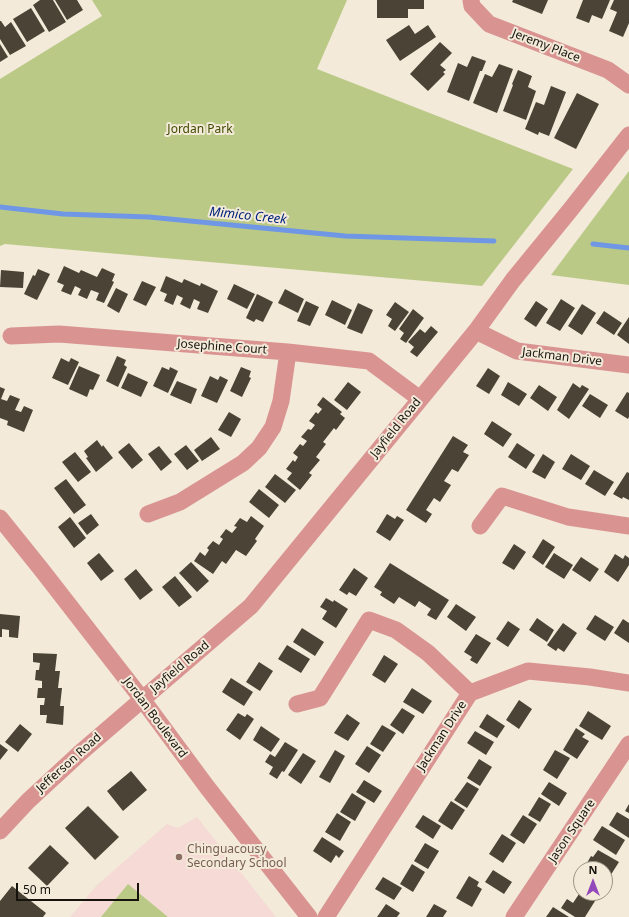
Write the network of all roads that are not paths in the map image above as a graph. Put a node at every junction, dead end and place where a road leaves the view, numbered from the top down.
1 (471, 0) edge
2 (629, 85) edge
3 (629, 135) edge
4 (476, 331) junction
5 (11, 336) dead end
6 (288, 352) junction
7 (629, 365) edge
8 (420, 399) junction
9 (148, 514) dead end
10 (0, 518) edge
11 (480, 526) dead end
12 (629, 526) edge
13 (629, 683) edge
14 (470, 693) junction
15 (142, 699) junction
16 (297, 704) dead end
17 (629, 744) edge
18 (0, 831) edge
19 (309, 917) edge
20 (326, 917) edge
21 (514, 917) edge

1 - 2 street, Jeremy Place
3 - 4 street, Jayfield Road
4 - 7 street, Jackman Drive
4 - 8 street, Jayfield Road
5 - 6 street, Josephine Court
6 - 8 street, Josephine Court
6 - 9 street
8 - 15 street, Jayfield Road
10 - 15 street, Jordan Boulevard
11 - 12 street
13 - 14 street, Jackman Drive
14 - 16 street
14 - 20 street, Jackman Drive
15 - 18 street, Jefferson Road
15 - 19 street, Jordan Boulevard
17 - 21 street, Jason Square

